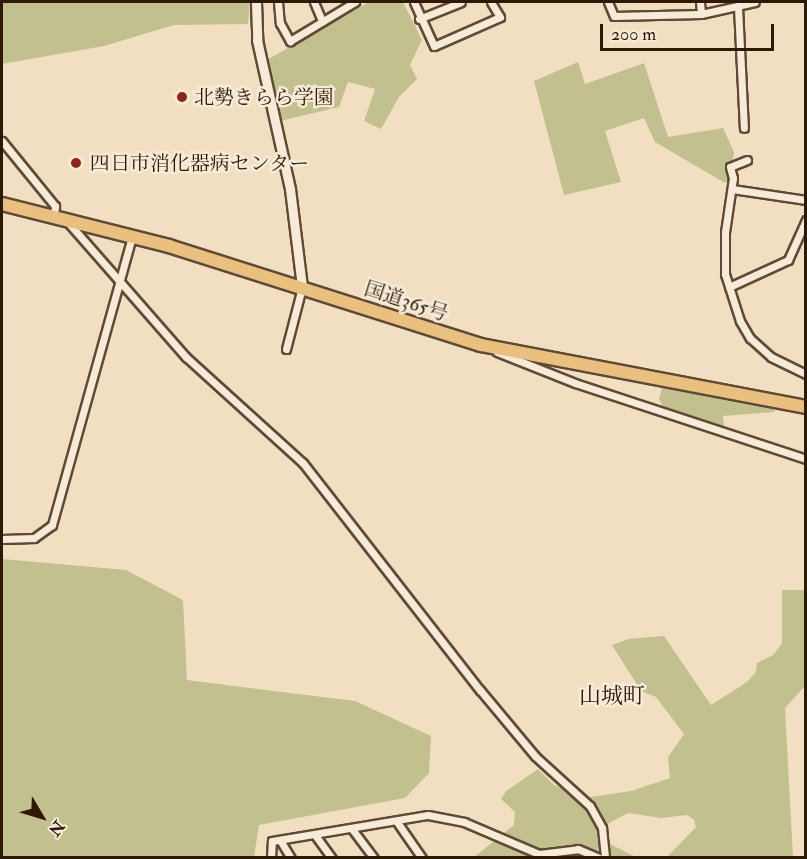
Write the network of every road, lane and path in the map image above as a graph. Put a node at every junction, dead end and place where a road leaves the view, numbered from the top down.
1 (256, 2) edge
2 (278, 2) edge
3 (314, 2) edge
4 (355, 2) edge
5 (414, 2) edge
6 (461, 2) edge
7 (491, 2) edge
8 (608, 2) edge
9 (700, 2) edge
10 (755, 2) edge
11 (453, 3) edge
12 (738, 7) junction
13 (701, 14) junction
14 (419, 19) junction
15 (322, 21) junction
16 (744, 128) dead end
17 (2, 141) edge
18 (747, 160) dead end
19 (732, 189) junction
20 (806, 200) edge
21 (2, 204) edge
22 (60, 218) junction
23 (806, 220) edge
24 (132, 236) junction
25 (118, 283) junction
26 (302, 287) junction
27 (729, 287) junction
28 (481, 345) junction
29 (286, 349) dead end
30 (806, 374) edge
31 (806, 406) edge
32 (806, 459) edge
33 (2, 539) edge
34 (397, 822) junction
35 (352, 829) junction
36 (315, 835) junction
37 (280, 840) junction
38 (584, 851) junction
39 (374, 857) edge
40 (271, 858) edge
41 (291, 858) edge
42 (332, 858) edge
43 (422, 858) edge
44 (575, 858) edge
45 (599, 858) edge
46 (605, 858) edge

1 - 26 street
2 - 15 street
3 - 15 street
4 - 15 street
5 - 14 street
6 - 11 street
7 - 14 street
8 - 13 street
9 - 13 street
10 - 12 street
11 - 14 street
12 - 13 street
12 - 16 street
17 - 22 street
18 - 19 street
19 - 20 street
19 - 27 street
21 - 22 highway, 国道365号
22 - 24 highway, 国道365号
22 - 25 street
23 - 27 street
24 - 25 street
24 - 26 highway, 国道365号
25 - 33 street
25 - 46 street
26 - 28 highway, 国道365号
26 - 29 street
27 - 30 street
28 - 31 highway, 国道365号
28 - 32 street
34 - 35 street
34 - 38 street
34 - 43 street
35 - 36 street
35 - 39 street
36 - 37 street
36 - 42 street
37 - 40 street
37 - 41 street
38 - 44 street
38 - 45 street

